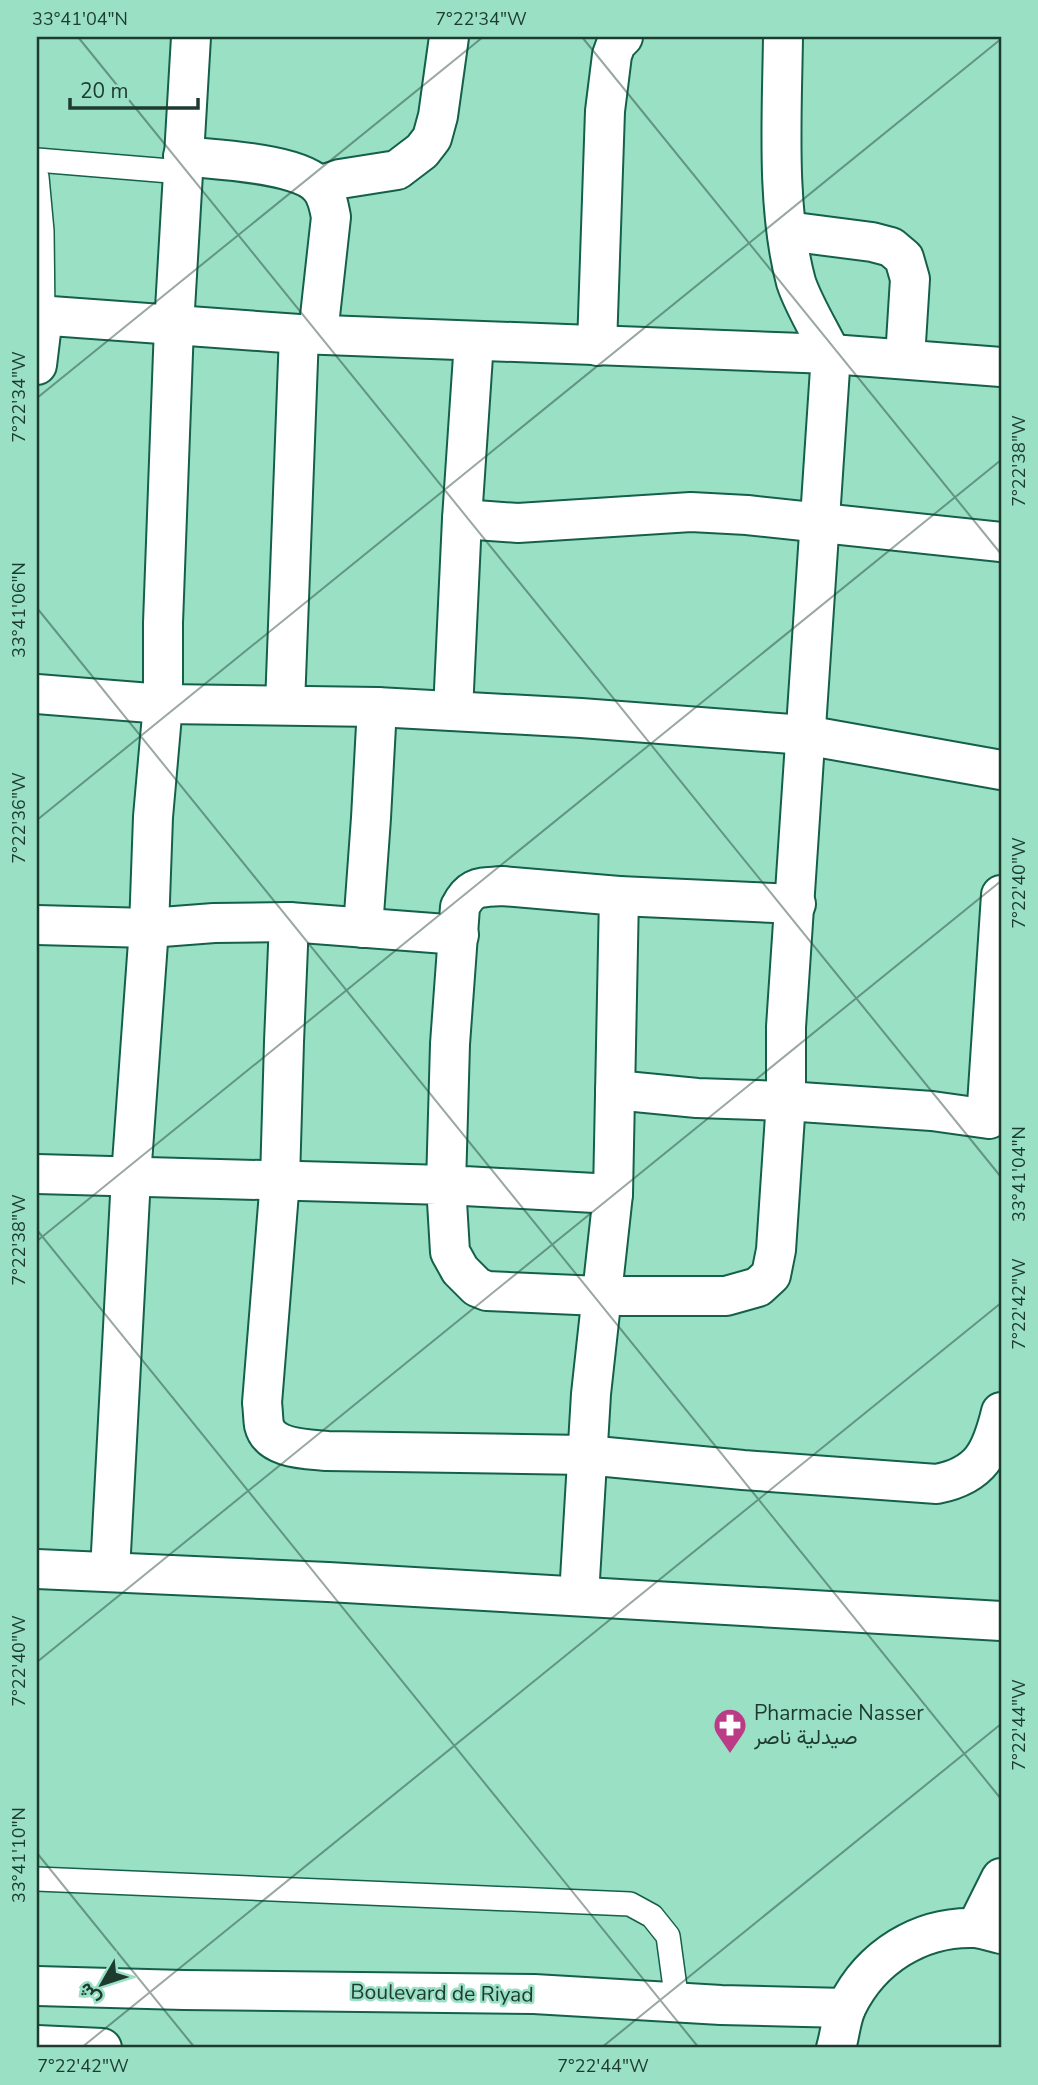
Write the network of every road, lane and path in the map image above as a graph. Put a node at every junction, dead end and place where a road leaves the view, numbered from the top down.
1 (191, 37) edge
2 (449, 37) edge
3 (623, 37) edge
4 (783, 37) edge
5 (37, 160) edge
6 (183, 164) junction
7 (37, 177) edge
8 (319, 186) junction
9 (788, 231) junction
10 (40, 316) edge
11 (174, 326) junction
12 (309, 334) junction
13 (474, 341) junction
14 (597, 346) junction
15 (831, 354) junction
16 (905, 358) junction
17 (37, 365) edge
18 (1001, 367) edge
19 (462, 519) junction
20 (820, 523) junction
21 (1001, 542) edge
22 (37, 694) edge
23 (163, 704) junction
24 (285, 705) junction
25 (377, 707) junction
26 (453, 711) junction
27 (805, 736) junction
28 (1001, 770) edge
29 (1001, 895) edge
30 (619, 896) junction
31 (796, 904) junction
32 (289, 922) junction
33 (37, 925) edge
34 (149, 928) junction
35 (362, 928) junction
36 (459, 935) junction
37 (615, 1090) junction
38 (786, 1101) junction
39 (995, 1127) edge
40 (37, 1174) edge
41 (131, 1177) junction
42 (280, 1180) junction
43 (446, 1185) junction
44 (613, 1194) junction
45 (600, 1296) junction
46 (1001, 1412) edge
47 (586, 1455) junction
48 (37, 1569) edge
49 (110, 1571) junction
50 (579, 1596) junction
51 (1001, 1621) edge
52 (1001, 1878) edge
53 (37, 1879) edge
54 (989, 1931) edge
55 (37, 1986) edge
56 (677, 2002) junction
57 (846, 2007) junction
58 (37, 2045) edge
59 (102, 2048) edge
60 (836, 2048) edge

1 - 6 street
2 - 8 street
3 - 14 street
4 - 9 street
5 - 6 lane
6 - 8 street
6 - 11 street
7 - 10 lane
8 - 12 street
9 - 15 street
9 - 16 street
10 - 11 street
10 - 17 street
11 - 12 street
11 - 23 street
12 - 13 street
12 - 24 street
13 - 14 street
13 - 19 street
14 - 15 street
15 - 16 street
15 - 20 street
16 - 18 street
19 - 20 street
19 - 26 street
20 - 21 street
20 - 27 street
22 - 23 street
23 - 24 street
23 - 34 street
24 - 25 street
25 - 26 street
25 - 35 street
26 - 27 street
27 - 28 street
27 - 31 street
29 - 39 street
30 - 31 street
30 - 36 street
30 - 37 street
31 - 38 street
32 - 34 street
32 - 35 street
32 - 42 street
33 - 34 street
34 - 41 street
35 - 36 street
36 - 43 street
37 - 38 street
37 - 44 street
38 - 39 street
38 - 45 street
40 - 41 street
41 - 42 street
41 - 49 street
42 - 43 street
42 - 47 street
43 - 44 street
43 - 45 street
44 - 45 street
45 - 47 street
46 - 47 street
47 - 50 street
48 - 49 street
49 - 50 street
50 - 51 street
52 - 54 street
53 - 56 lane
54 - 57 street
55 - 56 street, Boulevard de Riyad
56 - 57 street, Boulevard de Riyad
57 - 60 street
58 - 59 street

